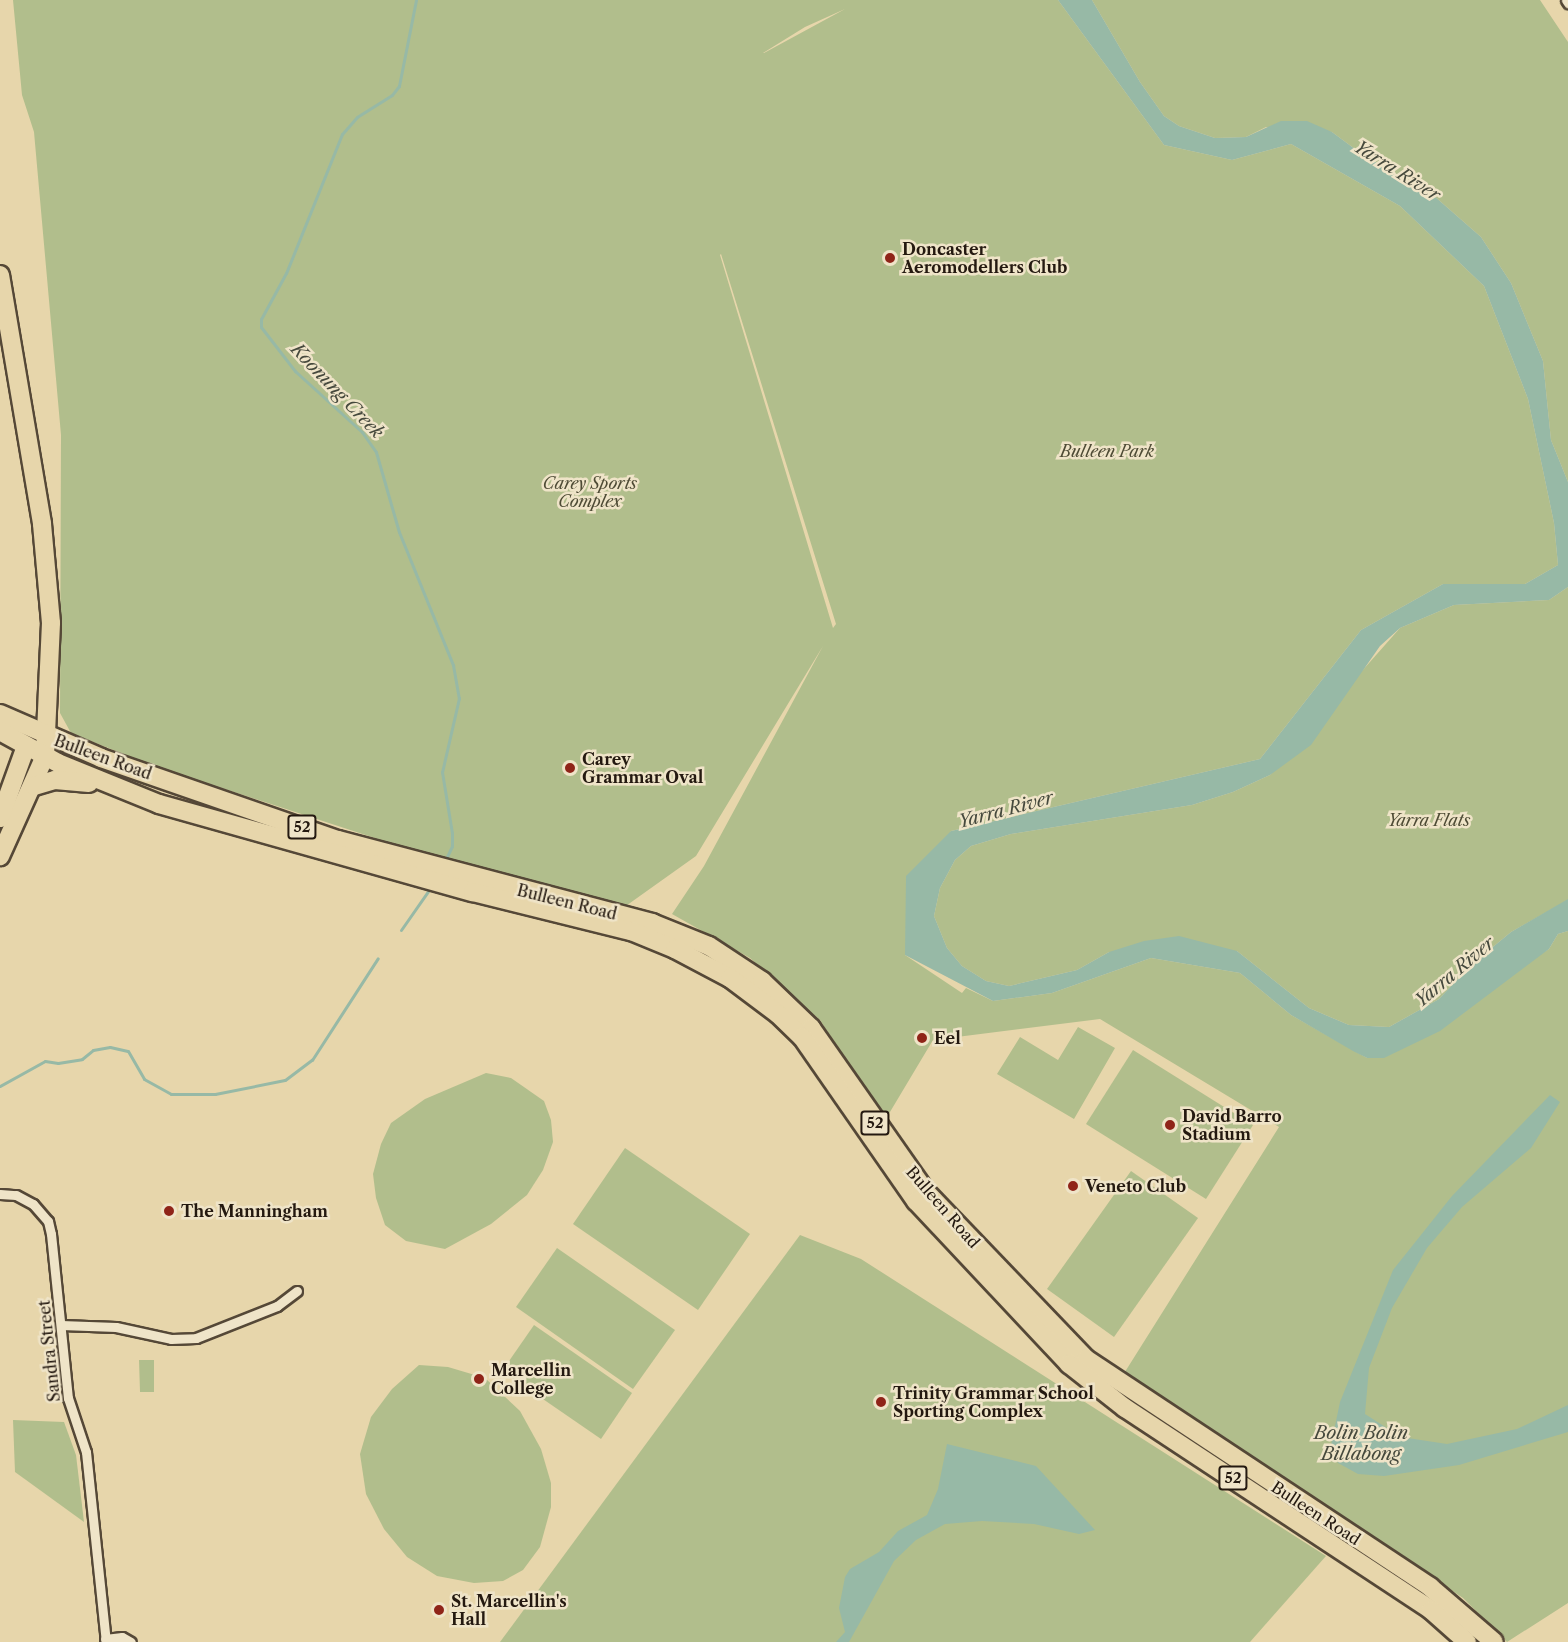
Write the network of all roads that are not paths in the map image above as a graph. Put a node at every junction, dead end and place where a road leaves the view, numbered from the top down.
1 (0, 274) edge
2 (1, 723) edge
3 (47, 736) junction
4 (26, 746) junction
5 (45, 756) junction
6 (34, 786) junction
7 (114, 787) junction
8 (0, 818) edge
9 (0, 856) edge
10 (475, 886) junction
11 (0, 1194) edge
12 (297, 1290) dead end
13 (61, 1325) junction
14 (105, 1641) edge
15 (131, 1642) edge
16 (1467, 1642) edge
17 (1494, 1642) edge

1 - 3 highway
2 - 3 highway, Bulleen Road
2 - 4 highway, Bulleen Road
3 - 5 highway
3 - 10 highway, Bulleen Road / 52
4 - 5 highway, Bulleen Road / 52
4 - 8 highway
5 - 6 highway
5 - 7 highway, Bulleen Road / 52
6 - 7 highway
6 - 9 highway
7 - 10 highway, Bulleen Road / 52
10 - 16 highway, Bulleen Road / 52
10 - 17 highway, Bulleen Road / 52
11 - 13 street, Sandra Street
12 - 13 street
13 - 14 street, Sandra Street
14 - 15 street

